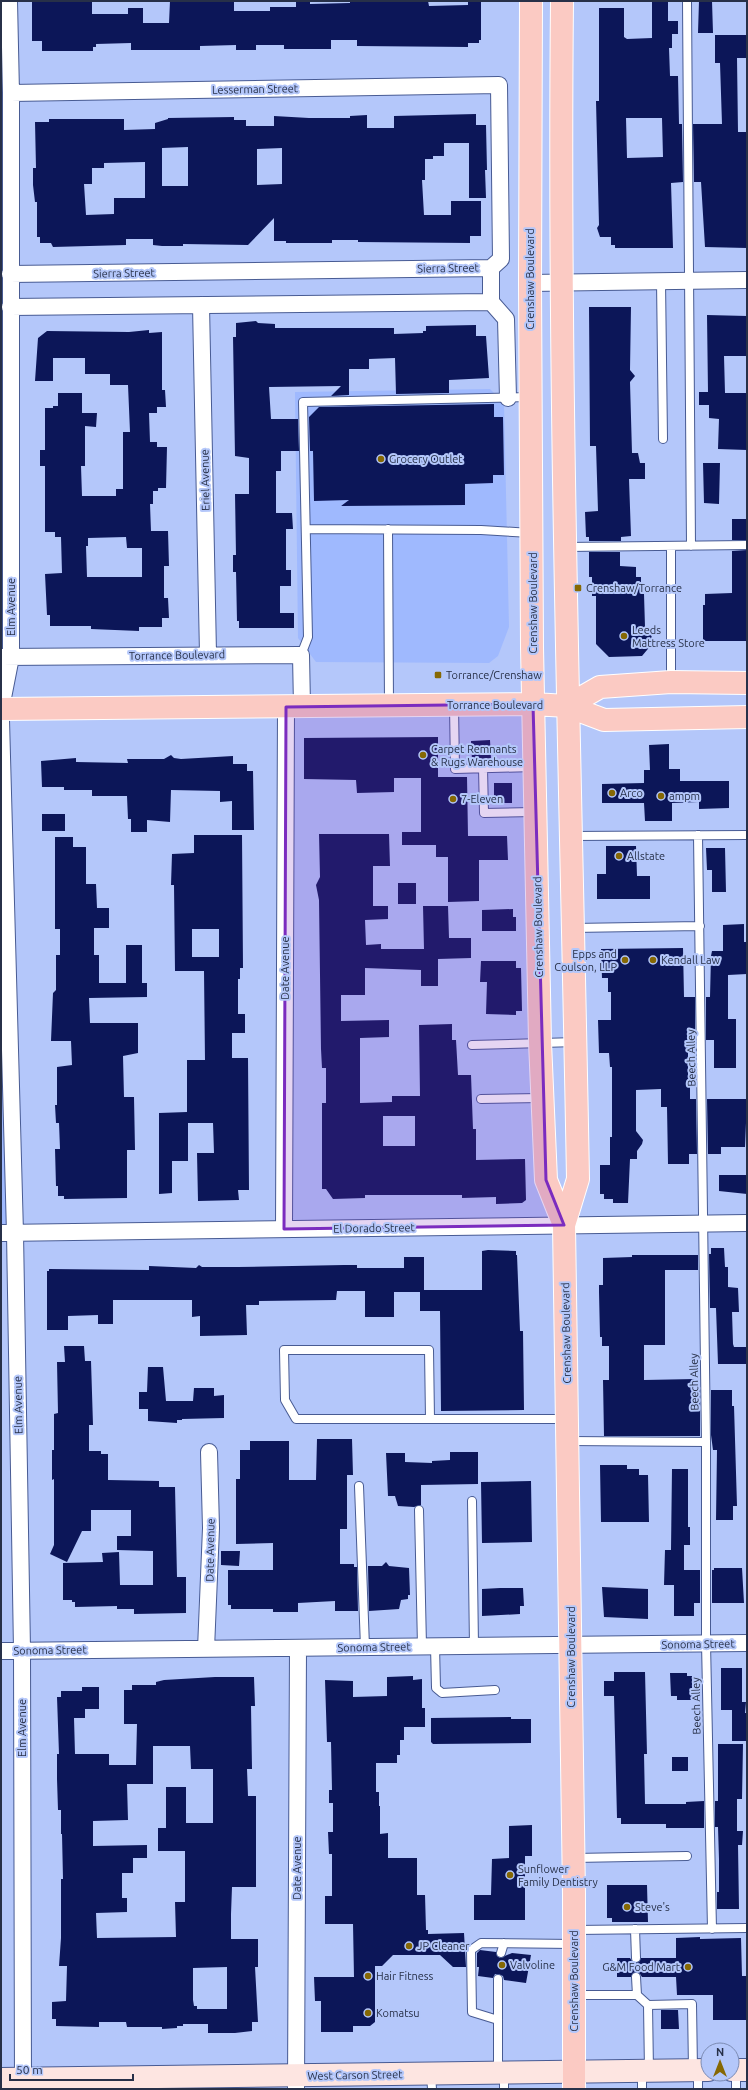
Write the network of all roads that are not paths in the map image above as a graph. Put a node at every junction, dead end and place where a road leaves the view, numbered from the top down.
1 (9, 1) edge
2 (531, 1) edge
3 (562, 1) edge
4 (687, 1) edge
5 (11, 93) junction
6 (491, 268) junction
7 (10, 274) junction
8 (747, 280) edge
9 (661, 281) junction
10 (689, 281) junction
11 (530, 283) junction
12 (562, 283) junction
13 (491, 302) junction
14 (201, 305) junction
15 (10, 307) junction
16 (531, 397) junction
17 (508, 398) junction
18 (663, 439) dead end
19 (306, 529) junction
20 (388, 529) junction
21 (532, 533) junction
22 (747, 545) edge
23 (671, 546) junction
24 (692, 546) junction
25 (566, 547) junction
26 (208, 654) junction
27 (301, 655) junction
28 (6, 657) edge
29 (671, 682) junction
30 (747, 682) edge
31 (533, 704) junction
32 (454, 705) junction
33 (294, 706) junction
34 (389, 706) junction
35 (568, 706) junction
36 (1, 709) edge
37 (747, 717) edge
38 (1, 720) edge
39 (534, 767) junction
40 (483, 768) junction
41 (535, 812) junction
42 (698, 835) junction
43 (747, 835) edge
44 (570, 836) junction
45 (700, 926) junction
46 (572, 928) junction
47 (540, 1042) junction
48 (576, 1042) junction
49 (472, 1045) dead end
50 (542, 1098) junction
51 (481, 1099) dead end
52 (747, 1223) edge
53 (704, 1224) junction
54 (564, 1225) junction
55 (284, 1229) junction
56 (8, 1233) edge
57 (430, 1419) junction
58 (568, 1419) junction
59 (568, 1441) junction
60 (706, 1442) junction
61 (209, 1452) dead end
62 (359, 1486) dead end
63 (472, 1501) dead end
64 (419, 1510) dead end
65 (706, 1643) junction
66 (747, 1643) edge
67 (571, 1645) junction
68 (429, 1646) junction
69 (474, 1646) junction
70 (365, 1647) junction
71 (298, 1648) junction
72 (206, 1649) junction
73 (1, 1650) edge
74 (22, 1650) junction
75 (495, 1690) dead end
76 (687, 1856) dead end
77 (574, 1858) junction
78 (747, 1928) edge
79 (636, 1929) junction
80 (712, 1929) junction
81 (574, 1937) junction
82 (504, 1943) junction
83 (501, 1953) dead end
84 (636, 1958) dead end
85 (636, 1977) dead end
86 (498, 1979) dead end
87 (574, 1995) junction
88 (637, 1995) junction
89 (648, 2005) junction
90 (498, 2020) junction
91 (699, 2075) edge
92 (644, 2077) edge
93 (1, 2079) edge
94 (502, 2079) edge
95 (574, 2081) edge
96 (432, 2082) edge
97 (296, 2083) edge
98 (23, 2084) edge

1 - 5 street, Elm Avenue
2 - 11 main road, Crenshaw Boulevard
3 - 12 main road, Crenshaw Boulevard
4 - 10 lane
5 - 6 street, Lesserman Street
5 - 7 street, Elm Avenue
6 - 7 street, Sierra Street
6 - 13 street, Sierra Street
7 - 15 street, Elm Avenue
8 - 10 street
9 - 10 street
9 - 12 street
9 - 18 lane
10 - 24 lane
11 - 12 street
11 - 16 main road, Crenshaw Boulevard
12 - 25 main road, Crenshaw Boulevard
13 - 14 street
13 - 17 street
14 - 15 street
14 - 26 street, Eriel Avenue
15 - 28 street, Elm Avenue
16 - 17 lane
16 - 21 main road, Crenshaw Boulevard
17 - 19 lane
19 - 20 lane
19 - 27 lane
20 - 21 lane
20 - 34 lane
21 - 31 main road, Crenshaw Boulevard
22 - 24 lane
23 - 24 lane
23 - 25 lane
23 - 29 lane
25 - 35 main road, Crenshaw Boulevard
26 - 27 street, Torrance Boulevard
26 - 28 street, Torrance Boulevard
27 - 33 street
28 - 36 street, Elm Avenue
29 - 30 main road
29 - 35 main road
31 - 32 main road, Torrance Boulevard
31 - 35 main road, Torrance Boulevard
31 - 39 main road, Crenshaw Boulevard
32 - 34 main road, Torrance Boulevard
32 - 40 lane
33 - 34 main road, Torrance Boulevard
33 - 36 main road, Torrance Boulevard
33 - 55 street, Date Avenue
35 - 37 main road, Torrance Boulevard
35 - 44 main road, Crenshaw Boulevard
38 - 56 street, Elm Avenue
39 - 40 lane
39 - 41 main road, Crenshaw Boulevard
40 - 41 lane
41 - 47 main road, Crenshaw Boulevard
42 - 43 lane
42 - 44 lane
42 - 45 lane, Beech Alley
44 - 46 main road, Crenshaw Boulevard
45 - 46 lane
45 - 53 lane, Beech Alley
46 - 48 main road, Crenshaw Boulevard
47 - 48 lane
47 - 49 lane
47 - 50 main road, Crenshaw Boulevard
48 - 54 main road, Crenshaw Boulevard
50 - 51 lane
50 - 54 main road, Crenshaw Boulevard
52 - 53 street, El Dorado Street
53 - 54 street, El Dorado Street
53 - 60 lane, Beech Alley
54 - 55 street, El Dorado Street
54 - 58 main road, Crenshaw Boulevard
55 - 56 street, El Dorado Street
56 - 74 street, Elm Avenue
57 - 57 lane
57 - 58 lane
58 - 59 main road, Crenshaw Boulevard
59 - 60 lane
59 - 67 main road, Crenshaw Boulevard
60 - 65 lane, Beech Alley
61 - 72 street, Date Avenue
62 - 70 lane
63 - 69 lane
64 - 68 lane
65 - 66 street, Sonoma Street
65 - 67 street, Sonoma Street
65 - 80 lane, Beech Alley
67 - 69 street, Sonoma Street
67 - 77 main road, Crenshaw Boulevard
68 - 69 street, Sonoma Street
68 - 70 street, Sonoma Street
68 - 75 lane
70 - 71 street, Sonoma Street
71 - 72 street, Sonoma Street
71 - 97 street, Date Avenue
72 - 74 street, Sonoma Street
73 - 74 street, Sonoma Street
74 - 98 street, Elm Avenue
76 - 77 lane
77 - 81 main road, Crenshaw Boulevard
78 - 80 lane
79 - 80 lane
79 - 81 lane
79 - 84 lane
81 - 82 lane
81 - 87 main road, Crenshaw Boulevard
82 - 83 lane
82 - 90 lane
85 - 88 lane
86 - 90 lane
87 - 88 lane
87 - 95 main road, Crenshaw Boulevard
88 - 89 lane
89 - 91 lane
89 - 92 lane
90 - 94 lane
91 - 92 main road, West Carson Street
92 - 95 main road, West Carson Street
93 - 98 main road, West Carson Street
94 - 95 main road, West Carson Street
94 - 96 main road, West Carson Street
96 - 97 main road, West Carson Street
97 - 98 main road, West Carson Street

